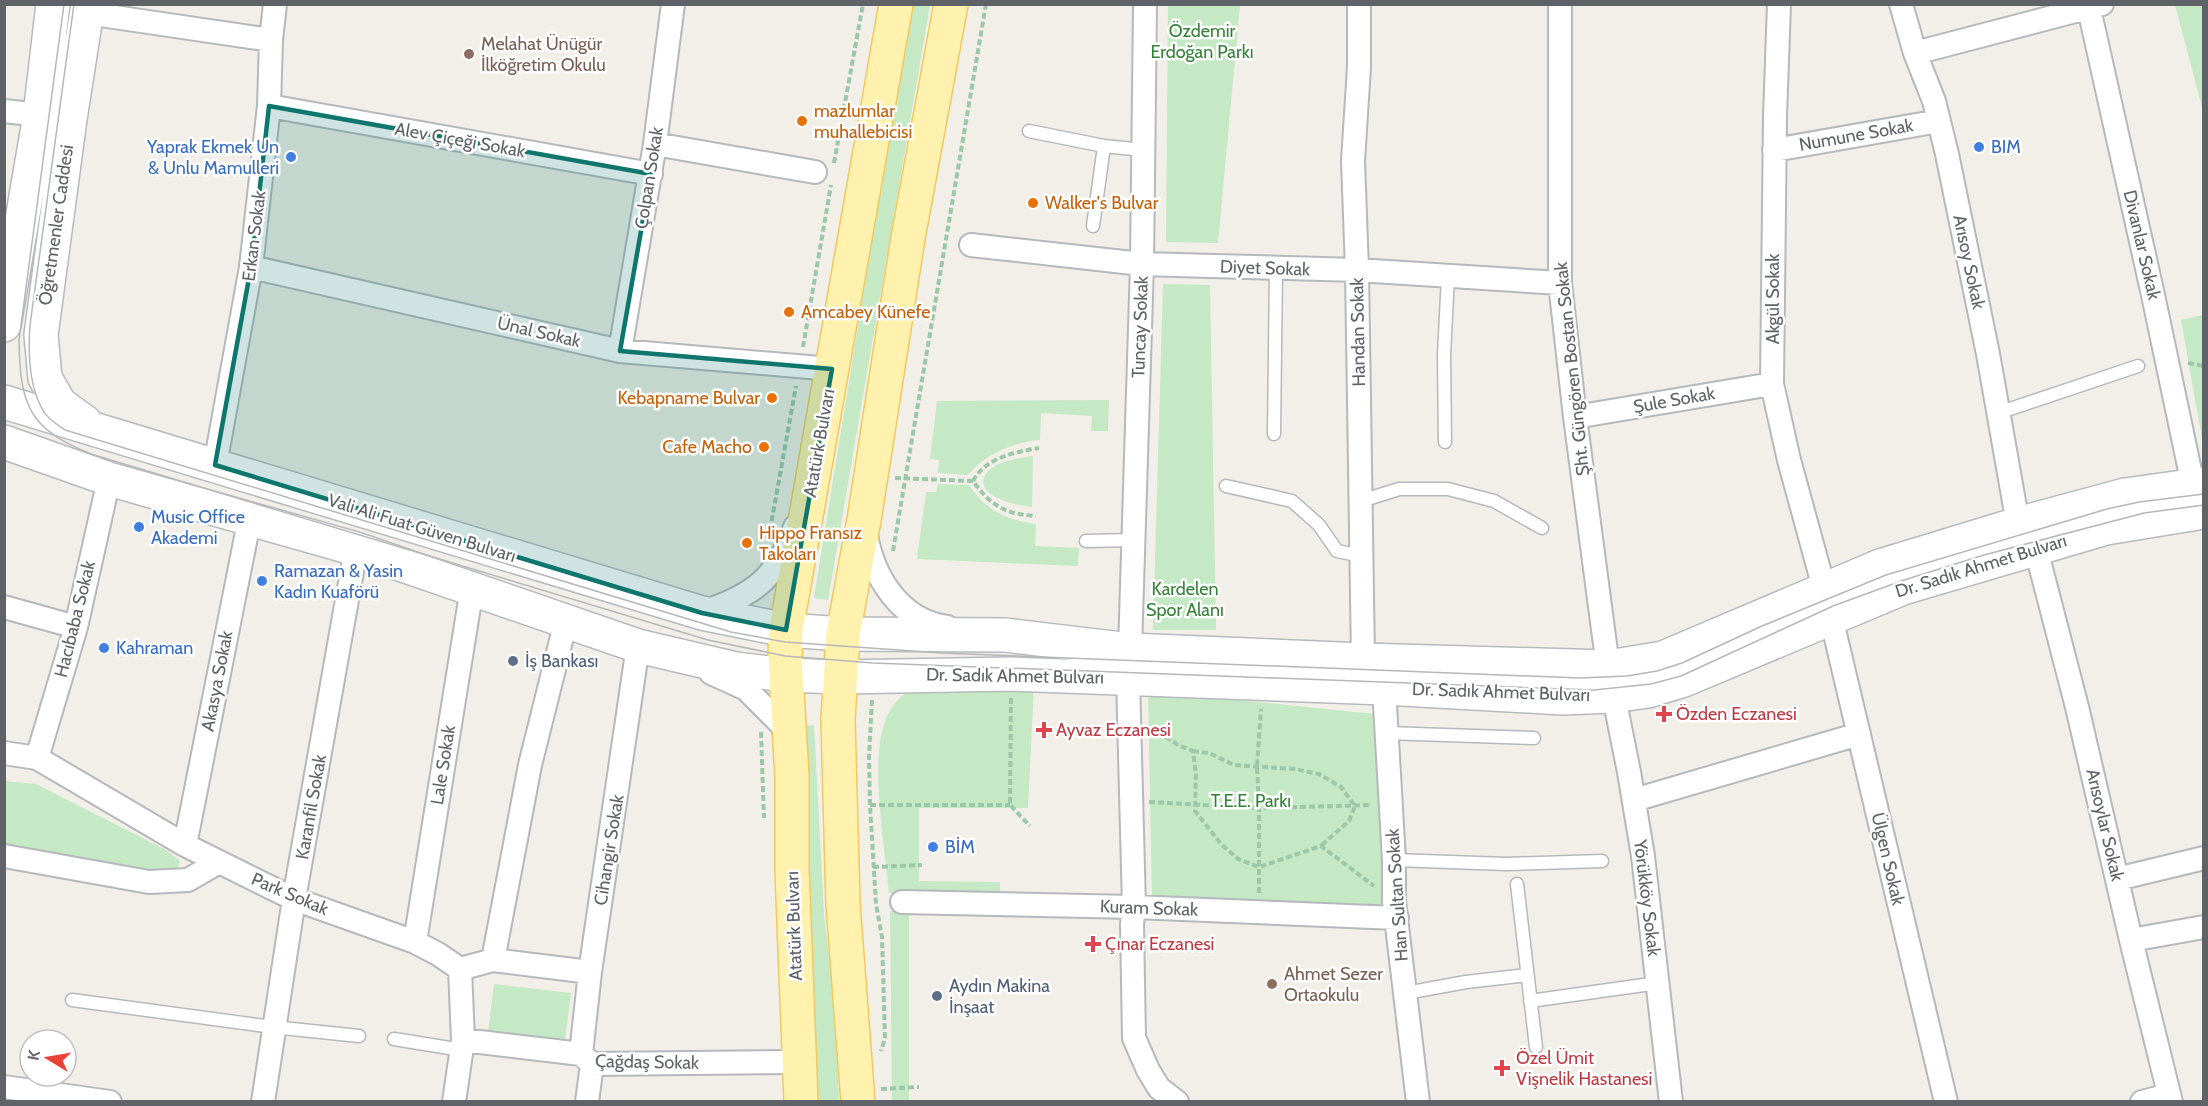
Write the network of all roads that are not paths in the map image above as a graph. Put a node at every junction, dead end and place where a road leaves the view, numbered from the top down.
1 (53, 4) edge
2 (276, 4) edge
3 (673, 4) edge
4 (896, 4) edge
5 (951, 4) edge
6 (1146, 4) edge
7 (1359, 4) edge
8 (1560, 4) edge
9 (1779, 4) edge
10 (1901, 4) edge
11 (2093, 6) edge
12 (88, 9) edge
13 (271, 40) junction
14 (1915, 53) junction
15 (269, 106) junction
16 (4, 111) edge
17 (40, 115) junction
18 (1939, 121) junction
19 (1029, 131) dead end
20 (655, 144) junction
21 (1104, 146) junction
22 (1143, 150) junction
23 (1774, 150) junction
24 (827, 171) road end
25 (651, 174) junction
26 (1093, 226) dead end
27 (971, 245) road end
28 (1142, 264) junction
29 (251, 267) junction
30 (1276, 268) junction
31 (1358, 270) junction
32 (1448, 276) junction
33 (1560, 283) junction
34 (4, 325) edge
35 (620, 351) junction
36 (43, 358) junction
37 (2138, 366) dead end
38 (832, 369) junction
39 (1772, 384) junction
40 (1998, 414) junction
41 (1575, 417) junction
42 (9, 425) edge
43 (91, 427) junction
44 (1274, 434) dead end
45 (1445, 442) dead end
46 (215, 465) junction
47 (109, 478) junction
48 (813, 481) junction
49 (1226, 486) dead end
50 (2200, 494) edge
51 (1361, 501) junction
52 (250, 517) junction
53 (864, 520) junction
54 (1542, 528) dead end
55 (2027, 537) junction
56 (1134, 540) junction
57 (1086, 541) dead end
58 (356, 549) junction
59 (1362, 556) junction
60 (472, 588) junction
61 (1827, 602) junction
62 (4, 607) edge
63 (702, 612) junction
64 (566, 621) junction
65 (76, 627) junction
66 (786, 630) junction
67 (843, 634) junction
68 (1005, 635) junction
69 (652, 650) junction
70 (1363, 660) junction
71 (1129, 664) junction
72 (786, 675) junction
73 (840, 677) junction
74 (1610, 682) junction
75 (1384, 688) junction
76 (1386, 733) junction
77 (1858, 734) junction
78 (1534, 738) dead end
79 (4, 753) edge
80 (38, 759) junction
81 (792, 777) junction
82 (1634, 800) junction
83 (184, 845) junction
84 (4, 856) edge
85 (2204, 858) edge
86 (1394, 860) junction
87 (1602, 861) dead end
88 (219, 862) junction
89 (2117, 879) junction
90 (1517, 884) dead end
91 (294, 899) junction
92 (902, 903) dead end
93 (1134, 907) junction
94 (1396, 910) junction
95 (2204, 927) edge
96 (2131, 940) junction
97 (415, 942) junction
98 (493, 960) junction
99 (460, 969) junction
100 (590, 972) junction
101 (1527, 975) junction
102 (1658, 983) junction
103 (1406, 993) junction
104 (72, 1000) dead end
105 (1530, 1002) junction
106 (273, 1027) junction
107 (359, 1036) dead end
108 (394, 1039) dead end
109 (462, 1045) junction
110 (1536, 1047) dead end
111 (586, 1059) junction
112 (799, 1062) junction
113 (4, 1087) edge
114 (864, 1096) edge
115 (2170, 1098) edge
116 (110, 1101) edge
117 (262, 1101) edge
118 (454, 1101) edge
119 (587, 1101) edge
120 (801, 1101) edge
121 (1177, 1101) edge
122 (1418, 1101) edge
123 (1671, 1101) edge
124 (1946, 1101) edge
125 (2142, 1101) edge

1 - 17 main road, Öğretmenler Caddesi
2 - 13 street, Erkan Sokak
3 - 20 street, Çolpan Sokak
4 - 38 main road, Atatürk Bulvarı
5 - 53 main road
6 - 22 street, Tuncay Sokak
7 - 31 street, Handan Sokak
8 - 33 street, Şht. Güngören Bostan Sokak
9 - 23 street, Akgül Sokak
10 - 14 street, Arısoy Sokak
11 - 14 street
11 - 50 street, Divanlar Sokak
12 - 13 street
12 - 36 main road, Öğretmenler Caddesi
13 - 15 street, Erkan Sokak
14 - 18 street, Arısoy Sokak
15 - 25 street, Alev Çiçeği Sokak
15 - 29 street, Erkan Sokak
16 - 17 street
17 - 34 main road, Öğretmenler Caddesi
18 - 23 street, Numune Sokak
18 - 40 street, Arısoy Sokak
19 - 21 lane
20 - 24 street
20 - 25 street, Çolpan Sokak
21 - 22 lane
21 - 26 lane
22 - 28 street, Tuncay Sokak
23 - 39 street, Akgül Sokak
25 - 35 street, Çolpan Sokak
27 - 28 street, Diyet Sokak
28 - 30 street, Diyet Sokak
28 - 56 street, Tuncay Sokak
29 - 35 street, Ünal Sokak
29 - 46 street, Erkan Sokak
30 - 31 street, Diyet Sokak
30 - 44 lane
31 - 32 street, Diyet Sokak
31 - 51 street, Handan Sokak
32 - 33 street, Diyet Sokak
32 - 45 lane
33 - 41 street, Şht. Güngören Bostan Sokak
35 - 38 street, Ünal Sokak
36 - 42 main road
36 - 43 main road, Öğretmenler Caddesi
37 - 40 lane
38 - 48 main road, Atatürk Bulvarı
39 - 41 street, Şule Sokak
39 - 61 street, Akgül Sokak
40 - 55 street, Arısoy Sokak
41 - 74 street, Şht. Güngören Bostan Sokak
42 - 43 main road, Vali Ali Fuat Güven Bulvarı
42 - 47 main road
43 - 46 main road, Vali Ali Fuat Güven Bulvarı
46 - 63 main road, Vali Ali Fuat Güven Bulvarı
47 - 52 main road
47 - 65 street, Hacıbaba Sokak
48 - 63 street
48 - 66 main road, Atatürk Bulvarı
49 - 59 lane
50 - 55 main road, Dr. Sadık Ahmet Bulvarı
51 - 54 lane
51 - 59 street, Handan Sokak
52 - 58 main road
52 - 83 street, Akasya Sokak
53 - 67 main road
53 - 68 street
55 - 61 main road, Dr. Sadık Ahmet Bulvarı
55 - 89 street, Arısoylar Sokak
56 - 57 lane
56 - 71 street, Tuncay Sokak
58 - 60 main road
58 - 91 street, Karanfil Sokak
59 - 70 street, Handan Sokak
60 - 64 main road
60 - 97 street, Lale Sokak
61 - 74 main road, Dr. Sadık Ahmet Bulvarı
61 - 77 street, Ülgen Sokak
62 - 65 street
63 - 66 main road, Vali Ali Fuat Güven Bulvarı
64 - 69 main road
64 - 98 street
65 - 80 street, Hacıbaba Sokak
66 - 67 main road, Vali Ali Fuat Güven Bulvarı
66 - 72 main road, Atatürk Bulvarı
67 - 68 main road, Dr. Sadık Ahmet Bulvarı
67 - 73 main road
68 - 71 main road, Dr. Sadık Ahmet Bulvarı
69 - 72 main road
69 - 81 street
69 - 100 street, Cihangir Sokak
70 - 71 main road, Dr. Sadık Ahmet Bulvarı
70 - 74 main road, Dr. Sadık Ahmet Bulvarı
71 - 73 main road, Dr. Sadık Ahmet Bulvarı
71 - 75 main road, Dr. Sadık Ahmet Bulvarı
71 - 93 street, Tuncay Sokak
72 - 73 main road
72 - 81 main road, Atatürk Bulvarı
73 - 114 main road
74 - 75 main road, Dr. Sadık Ahmet Bulvarı
74 - 82 street, Yörükköy Sokak
75 - 76 street, Han Sultan Sokak
76 - 78 lane
76 - 86 street, Han Sultan Sokak
77 - 82 street
77 - 124 street, Ülgen Sokak
79 - 80 street, Park Sokak
80 - 83 street, Park Sokak
81 - 112 main road, Atatürk Bulvarı
82 - 102 street, Yörükköy Sokak
83 - 88 street, Park Sokak
84 - 88 street
85 - 89 street
86 - 87 lane
86 - 94 street, Han Sultan Sokak
88 - 91 street, Park Sokak
89 - 96 street, Arısoylar Sokak
90 - 101 lane
91 - 97 street, Park Sokak
91 - 106 street, Karanfil Sokak
92 - 93 street, Kuram Sokak
93 - 94 street, Kuram Sokak
93 - 121 street, Tuncay Sokak
94 - 103 street, Han Sultan Sokak
95 - 96 street
96 - 115 street, Arısoylar Sokak
97 - 99 street, Park Sokak
98 - 99 street
98 - 100 street
99 - 109 street
100 - 111 street, Cihangir Sokak
101 - 103 lane
101 - 105 lane
102 - 105 lane
102 - 123 street, Yörükköy Sokak
103 - 122 street, Han Sultan Sokak
104 - 106 lane
105 - 110 lane
106 - 107 lane
106 - 117 street, Karanfil Sokak
108 - 109 lane
109 - 111 street, Çağdaş Sokak
109 - 118 street
111 - 112 street, Çağdaş Sokak
111 - 119 street, Cihangir Sokak
112 - 120 main road, Atatürk Bulvarı
113 - 116 street
115 - 125 street

